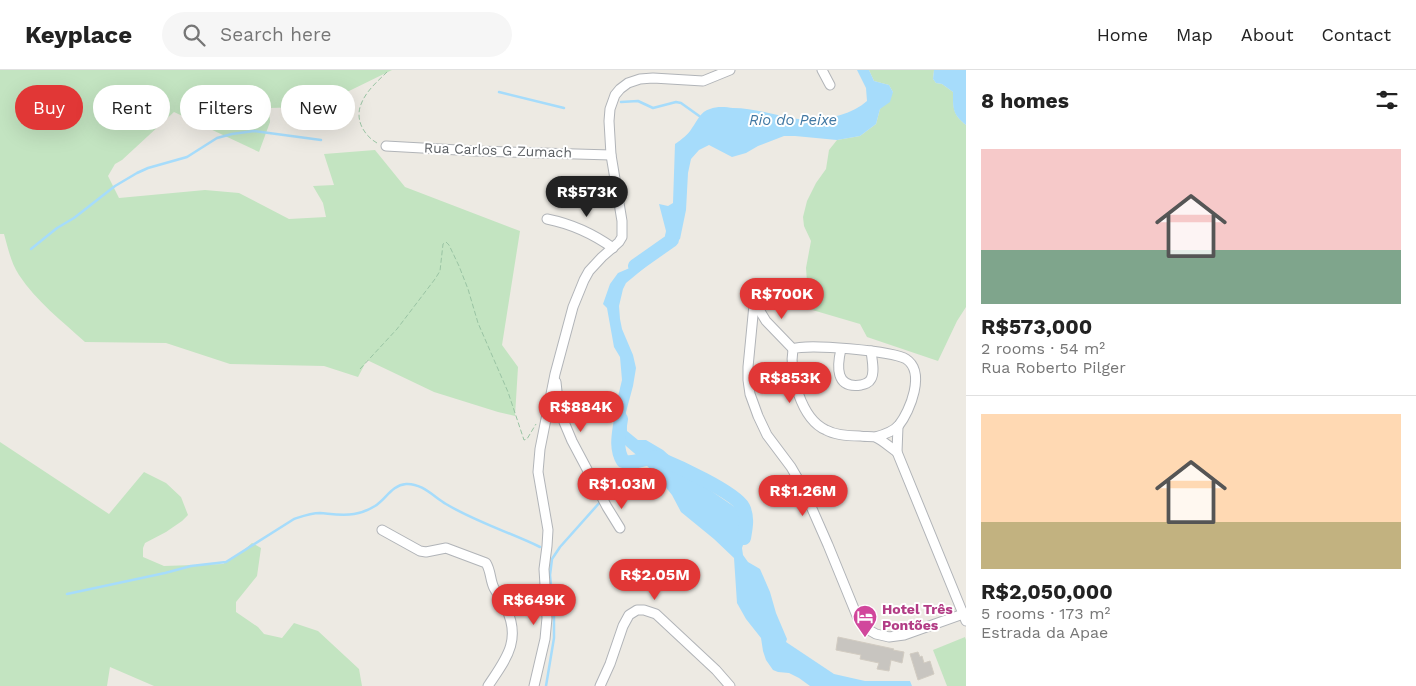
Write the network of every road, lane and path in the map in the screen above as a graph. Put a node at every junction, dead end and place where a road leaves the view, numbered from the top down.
1 (730, 70) edge
2 (822, 70) edge
3 (388, 71) edge
4 (830, 85) dead end
5 (386, 146) joint
6 (611, 155) junction
7 (546, 219) dead end
8 (613, 248) junction
9 (756, 284) dead end
10 (755, 303) junction
11 (793, 349) junction
12 (841, 349) junction
13 (871, 351) junction
14 (360, 369) dead end
15 (555, 374) junction
16 (547, 416) junction
17 (898, 426) junction
18 (875, 437) junction
19 (897, 452) junction
20 (620, 528) dead end
21 (382, 530) dead end
22 (965, 616) edge
23 (488, 686) edge
24 (534, 686) edge
25 (600, 686) edge
26 (730, 686) edge

1 - 6 street
2 - 4 street
3 - 5 path
5 - 6 street, Rua Carlos G Zumach
6 - 8 street
7 - 8 street
8 - 15 street
9 - 10 street
10 - 11 street
10 - 22 street
11 - 12 street
11 - 18 street
12 - 13 street
12 - 13 street
13 - 17 street
14 - 16 path
15 - 16 street
15 - 20 street
16 - 24 street
17 - 18 street
17 - 19 street
18 - 19 street
19 - 22 street
21 - 23 street
25 - 26 street

